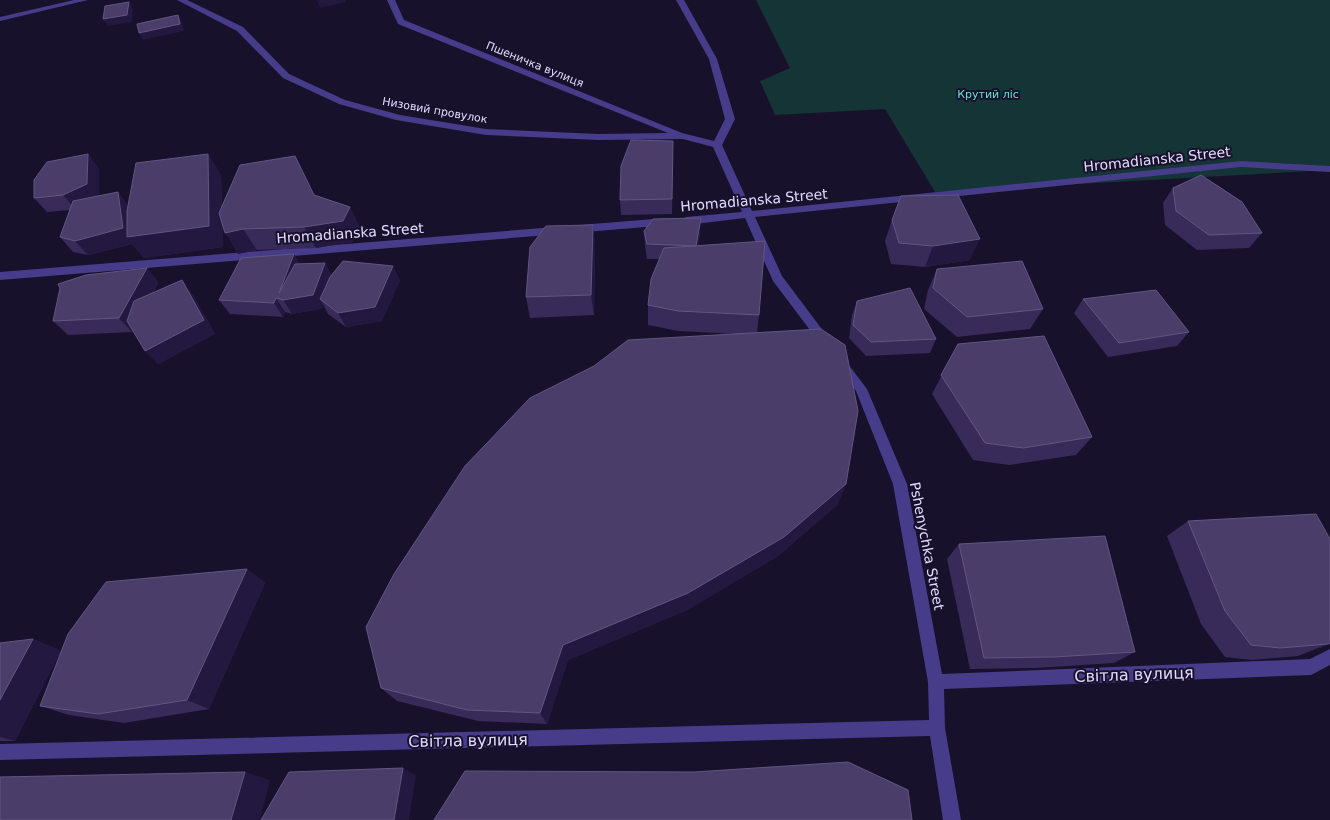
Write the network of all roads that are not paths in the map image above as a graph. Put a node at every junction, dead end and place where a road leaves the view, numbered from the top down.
1 (84, 0) edge
2 (181, 0) edge
3 (391, 0) edge
4 (680, 0) edge
5 (0, 19) edge
6 (683, 136) junction
7 (717, 145) junction
8 (1330, 169) edge
9 (748, 216) junction
10 (0, 276) edge
11 (1330, 657) edge
12 (936, 682) junction
13 (936, 728) junction
14 (0, 752) edge
15 (952, 820) edge

1 - 5 street
2 - 6 street, Низовий провулок
3 - 6 street, Пшеничка вулиця
4 - 7 street
6 - 7 street, Низовий провулок
7 - 9 street, Pshenychka Street
8 - 9 street, Hromadianska Street
9 - 10 street, Hromadianska Street
9 - 12 street, Pshenychka Street
11 - 12 street, Світла вулиця
12 - 13 street, Pshenychka Street
13 - 14 street, Світла вулиця
13 - 15 street, Pshenychka Street

